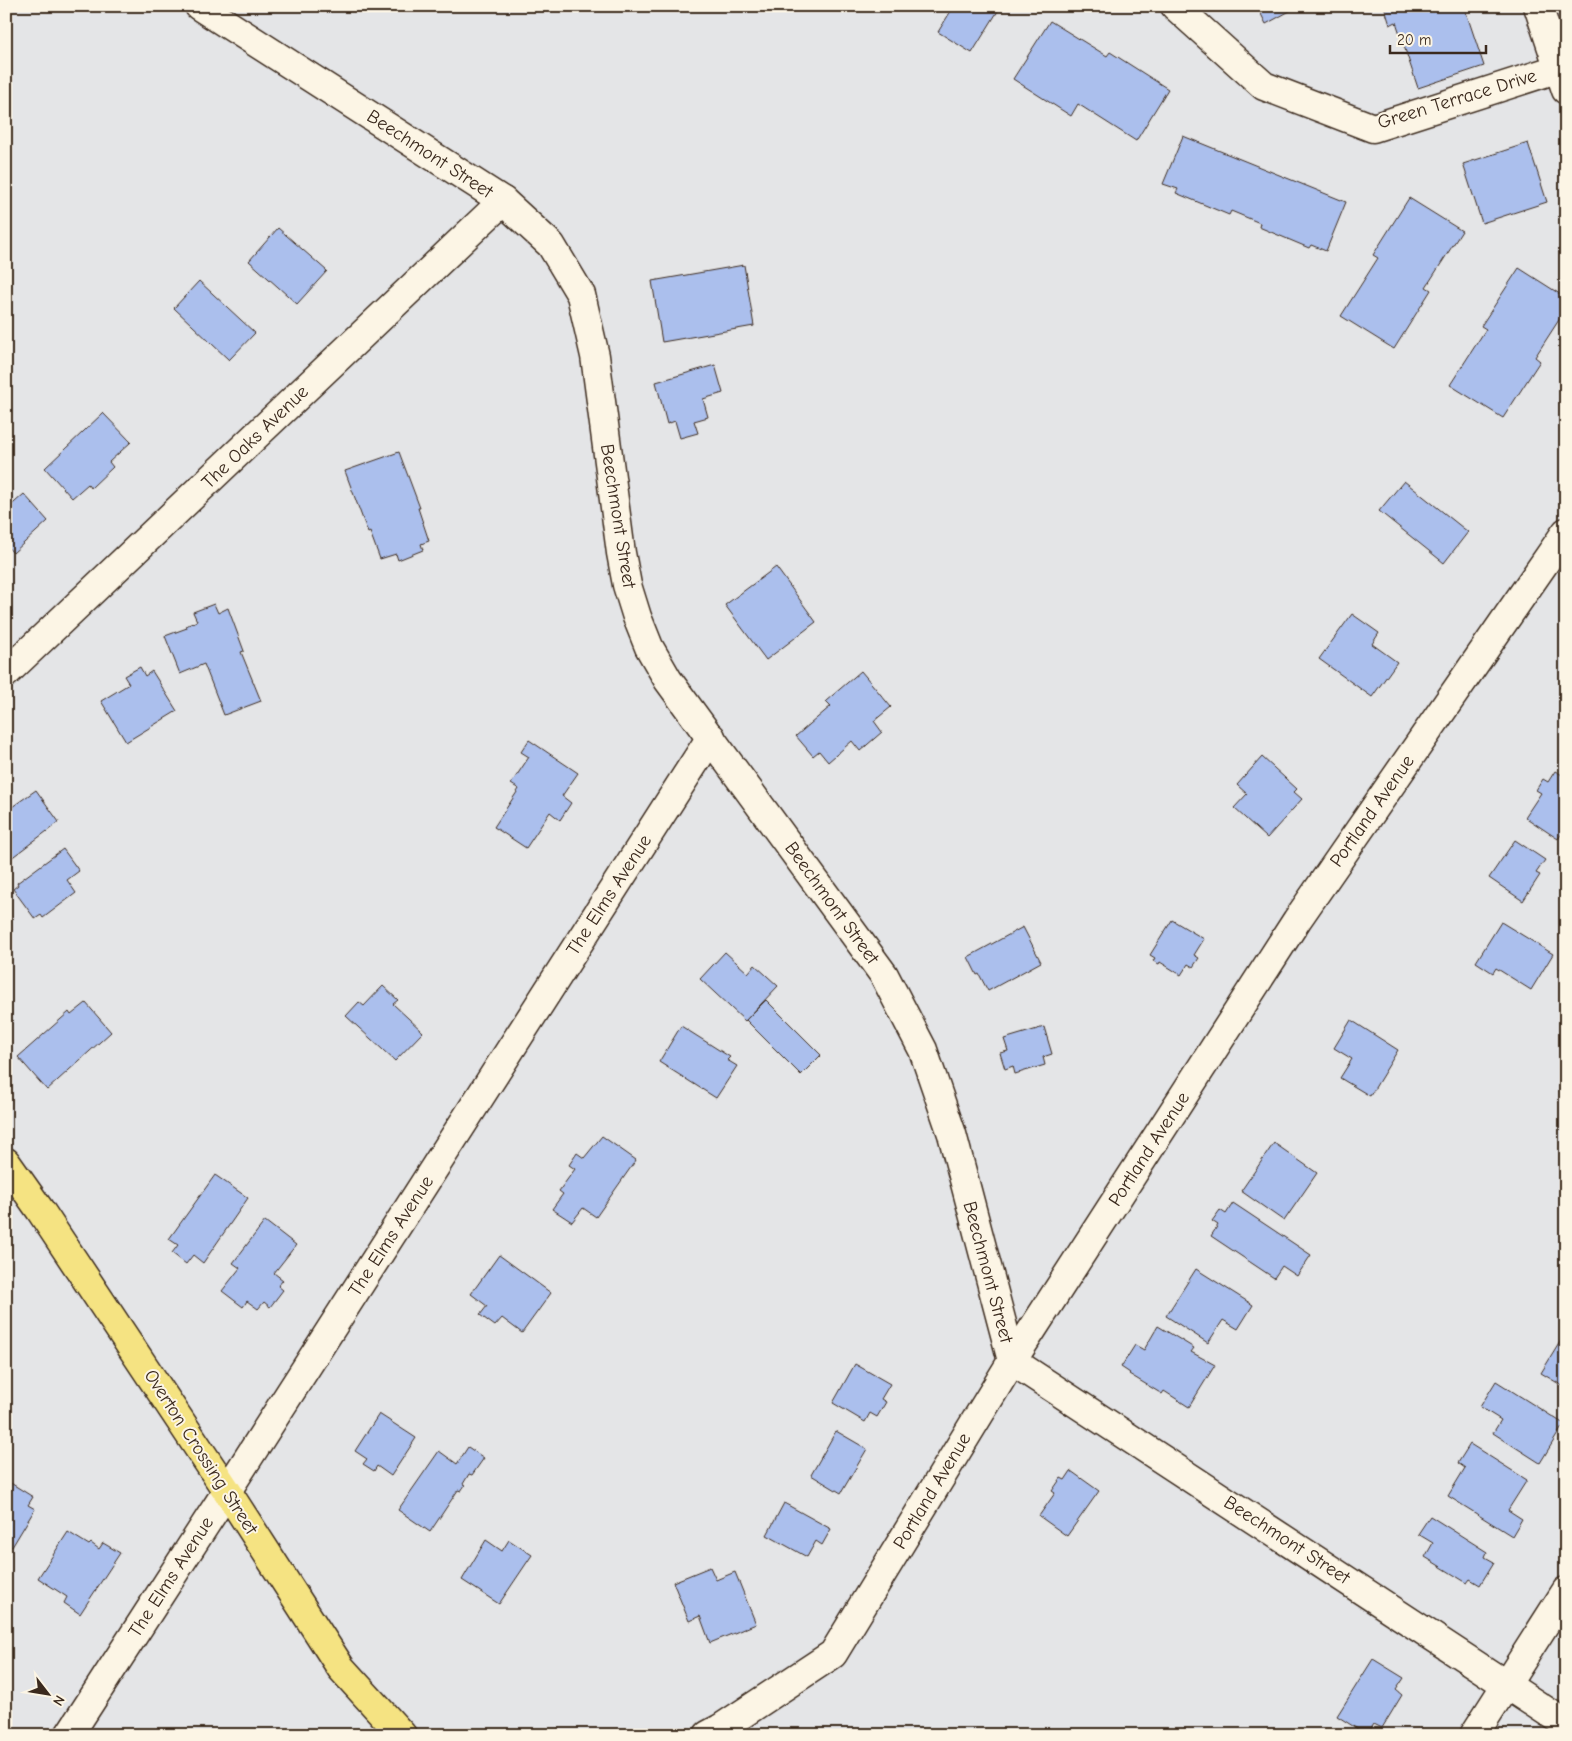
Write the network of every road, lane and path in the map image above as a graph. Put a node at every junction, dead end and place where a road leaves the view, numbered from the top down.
1 (199, 6) edge
2 (1175, 6) edge
3 (1538, 6) edge
4 (1563, 75) edge
5 (503, 200) junction
6 (1566, 532) edge
7 (6, 673) edge
8 (711, 737) junction
9 (6, 1162) edge
10 (1012, 1361) junction
11 (227, 1491) junction
12 (1566, 1591) edge
13 (1506, 1684) junction
14 (1566, 1724) edge
15 (69, 1735) edge
16 (402, 1735) edge
17 (708, 1735) edge
18 (1474, 1735) edge

1 - 5 street, Beechmont Street
2 - 4 street, Green Terrace Drive
3 - 4 street
5 - 7 street, The Oaks Avenue
5 - 8 street, Beechmont Street
6 - 10 street, Portland Avenue
8 - 10 street, Beechmont Street
8 - 11 street, The Elms Avenue
9 - 11 main road, Overton Crossing Street
10 - 13 street, Beechmont Street
10 - 17 street, Portland Avenue
11 - 15 street, The Elms Avenue
11 - 16 main road, Overton Crossing Street
12 - 13 street
13 - 14 street, Beechmont Street
13 - 18 street

